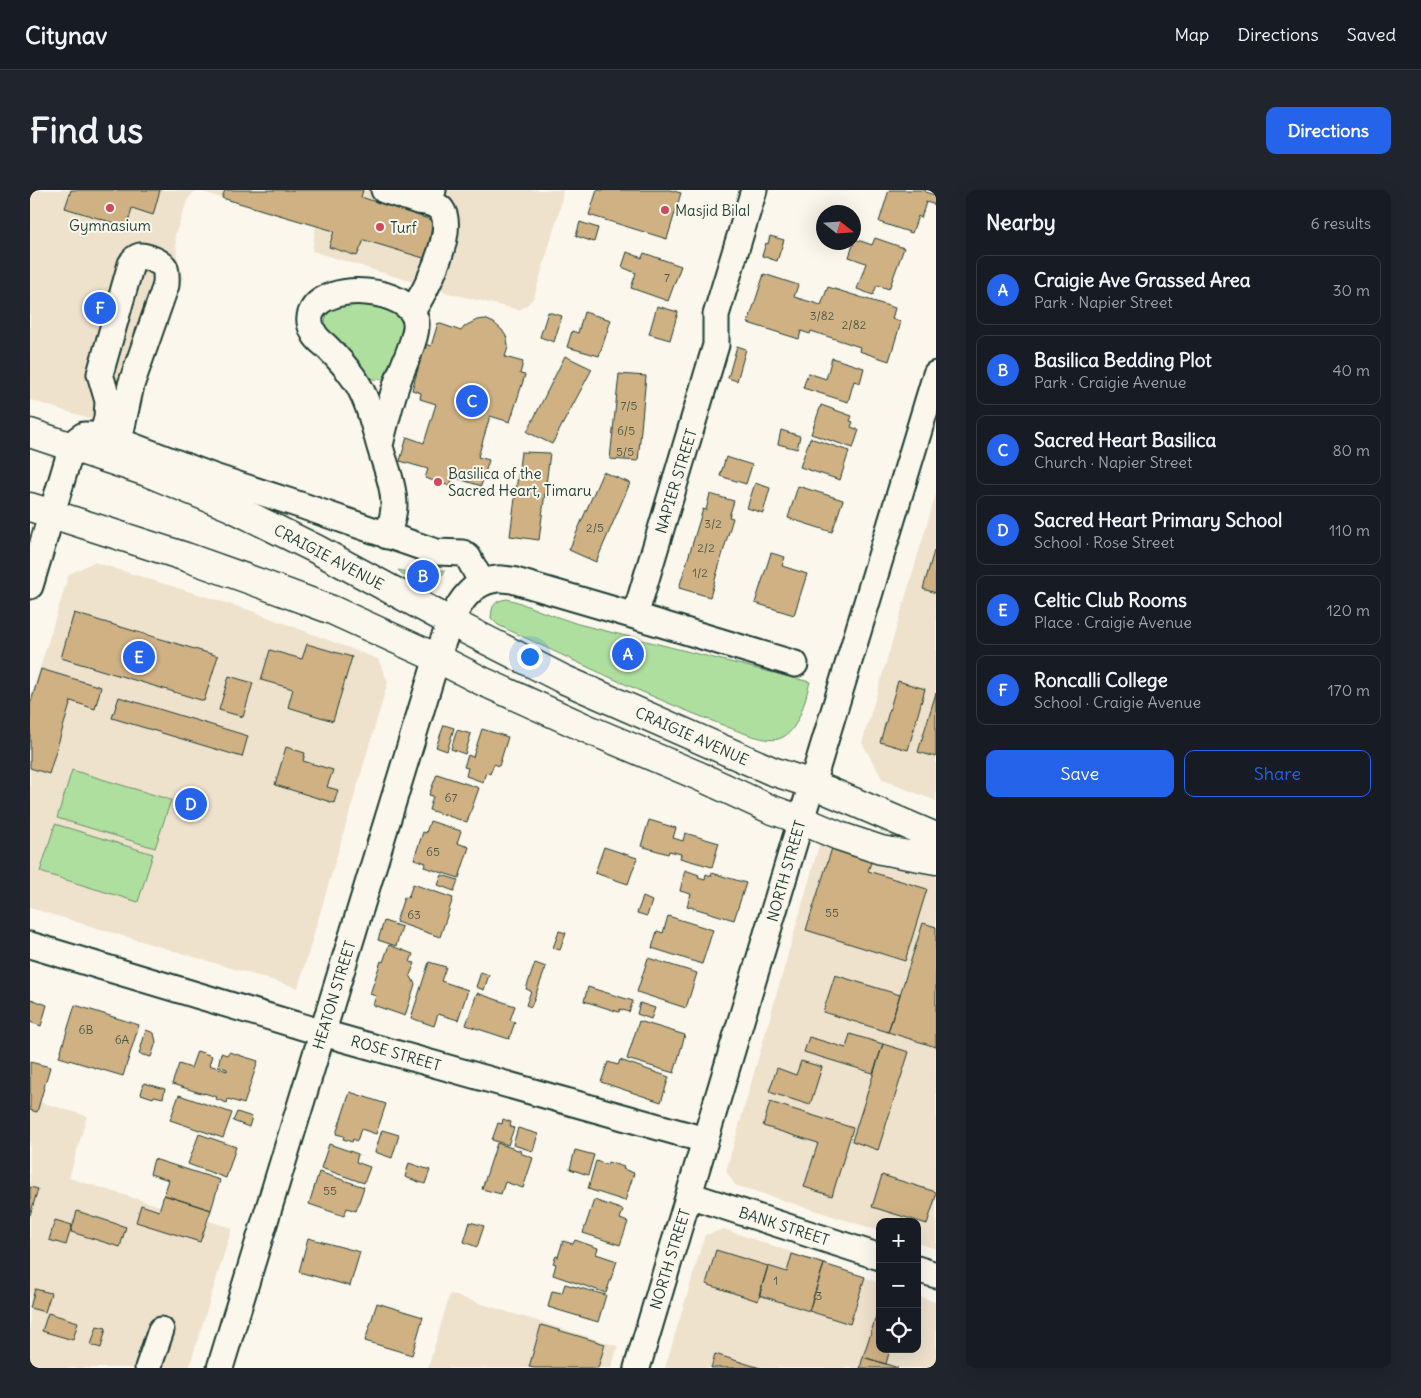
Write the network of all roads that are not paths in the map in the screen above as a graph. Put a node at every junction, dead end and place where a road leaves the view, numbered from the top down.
1 (384, 190) edge
2 (754, 190) edge
3 (430, 196) edge
4 (412, 311) junction
5 (936, 374) edge
6 (30, 433) edge
7 (110, 439) junction
8 (380, 445) junction
9 (72, 446) junction
10 (41, 510) edge
11 (388, 536) junction
12 (482, 583) junction
13 (30, 586) edge
14 (636, 616) junction
15 (451, 622) junction
16 (437, 658) junction
17 (795, 664) dead end
18 (812, 784) junction
19 (801, 820) junction
20 (936, 837) edge
21 (936, 860) edge
22 (30, 945) edge
23 (323, 1033) junction
24 (706, 1140) junction
25 (689, 1195) junction
26 (876, 1256) edge
27 (921, 1270) edge
28 (936, 1275) edge
29 (161, 1330) dead end
30 (148, 1368) edge
31 (220, 1368) edge
32 (637, 1368) edge

1 - 3 street
2 - 14 street, NAPIER STREET
3 - 4 street
4 - 8 street
4 - 8 street
5 - 18 street, NORTH STREET
6 - 9 highway, CRAIGIE AVENUE
7 - 7 street
7 - 9 street
7 - 11 street
8 - 11 street
9 - 10 street
9 - 15 highway, CRAIGIE AVENUE
10 - 13 street
10 - 16 highway
11 - 12 street
12 - 14 street
12 - 15 street
14 - 17 street
15 - 16 street, HEATON STREET
15 - 18 highway, CRAIGIE AVENUE
16 - 19 highway
16 - 23 street, HEATON STREET
18 - 19 street, NORTH STREET
18 - 20 highway, CRAIGIE AVENUE
19 - 21 highway
19 - 24 street, NORTH STREET
22 - 23 street, ROSE STREET
23 - 24 street, ROSE STREET
23 - 31 street, HEATON STREET
24 - 25 street, NORTH STREET
25 - 26 street, BANK STREET
25 - 32 street, NORTH STREET
27 - 28 street
29 - 30 street

